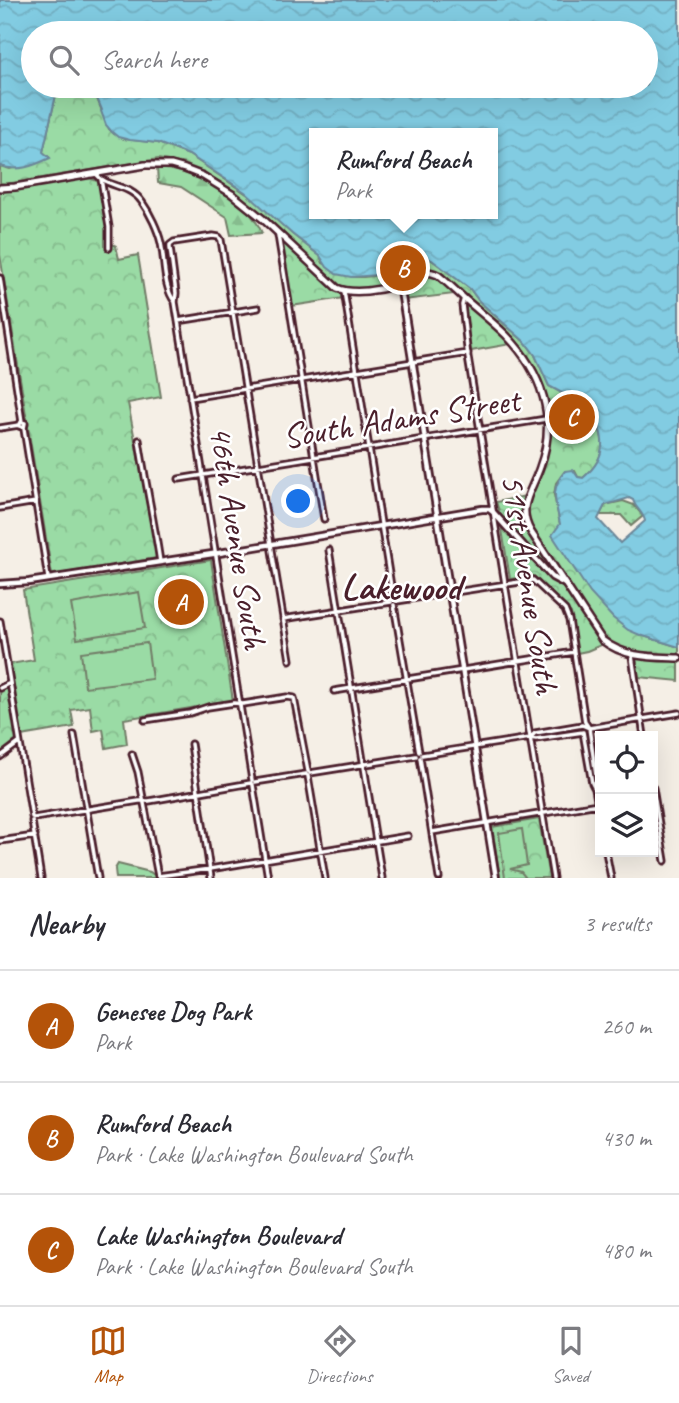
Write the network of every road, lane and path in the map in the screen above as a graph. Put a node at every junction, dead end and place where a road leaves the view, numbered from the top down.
1 (98, 176) junction
2 (0, 188) edge
3 (278, 233) junction
4 (109, 248) dead end
5 (0, 278) edge
6 (400, 285) junction
7 (344, 291) junction
8 (464, 298) junction
9 (175, 302) junction
10 (258, 308) dead end
11 (233, 312) junction
12 (178, 320) junction
13 (468, 353) junction
14 (412, 362) junction
15 (357, 371) junction
16 (301, 380) junction
17 (246, 389) junction
18 (190, 398) junction
19 (548, 418) junction
20 (22, 425) junction
21 (0, 428) edge
22 (481, 430) junction
23 (425, 439) junction
24 (139, 440) dead end
25 (369, 448) junction
26 (314, 457) junction
27 (258, 466) junction
28 (203, 475) junction
29 (179, 479) dead end
30 (36, 502) junction
31 (0, 508) edge
32 (493, 512) junction
33 (437, 517) junction
34 (324, 519) dead end
35 (382, 526) junction
36 (271, 544) junction
37 (329, 550) dead end
38 (215, 553) junction
39 (160, 562) junction
40 (48, 579) junction
41 (0, 584) edge
42 (505, 584) junction
43 (565, 584) junction
44 (449, 593) junction
45 (394, 602) junction
46 (338, 610) junction
47 (283, 619) junction
48 (0, 621) edge
49 (574, 652) junction
50 (632, 656) junction
51 (679, 658) edge
52 (290, 660) dead end
53 (518, 661) junction
54 (461, 669) junction
55 (407, 678) junction
56 (10, 682) junction
57 (351, 687) junction
58 (0, 688) edge
59 (334, 691) dead end
60 (241, 705) junction
61 (679, 713) edge
62 (641, 719) junction
63 (145, 720) dead end
64 (589, 727) junction
65 (643, 731) edge
66 (74, 735) dead end
67 (530, 738) junction
68 (19, 743) junction
69 (191, 744) dead end
70 (474, 746) junction
71 (132, 754) dead end
72 (419, 755) junction
73 (0, 757) edge
74 (364, 764) junction
75 (595, 768) edge
76 (308, 774) junction
77 (253, 782) junction
78 (595, 789) edge
79 (198, 792) junction
80 (654, 794) edge
81 (143, 801) junction
82 (595, 805) edge
83 (87, 810) junction
84 (543, 814) junction
85 (33, 819) junction
86 (486, 823) junction
87 (432, 832) junction
88 (35, 836) junction
89 (408, 836) dead end
90 (0, 841) edge
91 (376, 841) junction
92 (320, 850) junction
93 (607, 857) edge
94 (265, 859) junction
95 (665, 861) dead end
96 (210, 869) junction
97 (41, 878) edge
98 (98, 878) edge
99 (211, 878) edge
100 (268, 878) edge
101 (325, 878) edge
102 (382, 878) edge
103 (439, 878) edge
104 (496, 878) edge
105 (553, 878) edge
106 (611, 878) edge

1 - 2 main road
1 - 3 main road
1 - 4 street
1 - 9 street, 46th Avenue South
3 - 7 main road
3 - 16 street
5 - 20 street
6 - 7 main road
6 - 8 main road
6 - 14 street
7 - 15 street
8 - 13 street, 51st Avenue South
8 - 19 main road
9 - 11 street, 46th Avenue South
9 - 12 street, 46th Avenue South
10 - 11 street
11 - 12 street
11 - 17 street
12 - 18 street, 46th Avenue South
13 - 14 street
13 - 22 street, 51st Avenue South
14 - 15 street
14 - 23 street
15 - 16 street
15 - 25 street
16 - 17 street
16 - 26 street
17 - 18 street
17 - 27 street
18 - 28 street, 46th Avenue South
19 - 22 street, South Adams Street
19 - 43 main road
20 - 21 street
20 - 30 street
22 - 23 street, South Adams Street
22 - 32 street, 51st Avenue South
23 - 25 street, South Adams Street
23 - 33 street
24 - 39 street
25 - 26 street, South Adams Street
25 - 35 street
26 - 27 street, South Adams Street
26 - 34 street
27 - 28 street, South Adams Street
27 - 36 street
28 - 29 street, South Adams Street
28 - 38 street, 46th Avenue South
30 - 31 street
30 - 40 street
32 - 33 street
32 - 42 street, 51st Avenue South
32 - 43 street
33 - 35 street
33 - 44 street
35 - 36 street
35 - 45 street
36 - 38 street
36 - 47 street
37 - 46 street
38 - 39 street
38 - 60 street, 46th Avenue South
39 - 40 street
40 - 41 street
42 - 44 street
42 - 49 street
42 - 53 street, 51st Avenue South
43 - 50 main road
44 - 45 street
44 - 54 street
45 - 46 street
45 - 55 street
46 - 47 street
46 - 57 street
47 - 52 street
48 - 56 street
49 - 53 street
49 - 64 street
50 - 51 main road
50 - 62 street
53 - 54 street
53 - 67 street, 51st Avenue South
54 - 55 street
54 - 70 street
55 - 57 street
55 - 72 street
56 - 58 street
56 - 68 street
57 - 59 street
57 - 74 street
60 - 63 street
60 - 76 street
60 - 77 street, 46th Avenue South
61 - 62 street
62 - 64 street
62 - 65 street
64 - 67 street
64 - 75 street
66 - 83 street
67 - 70 street
67 - 78 street
67 - 84 street, 51st Avenue South
68 - 73 street
68 - 85 street
69 - 79 street
70 - 72 street
70 - 86 street
71 - 81 street
72 - 74 street
72 - 87 street
74 - 76 street
74 - 91 street
76 - 77 street
76 - 92 street
77 - 79 street
77 - 94 street, 46th Avenue South
79 - 81 street
79 - 96 street
80 - 95 street
81 - 83 street
81 - 96 street
82 - 84 street
83 - 85 street
83 - 98 street
84 - 86 street
84 - 105 street, 51st Avenue South
85 - 88 street
86 - 87 street
86 - 104 street
87 - 103 street
88 - 90 street
88 - 97 street
89 - 91 street
91 - 92 street
91 - 102 street
92 - 94 street
92 - 101 street
93 - 106 street
94 - 96 street
94 - 100 street, 46th Avenue South
96 - 99 street

